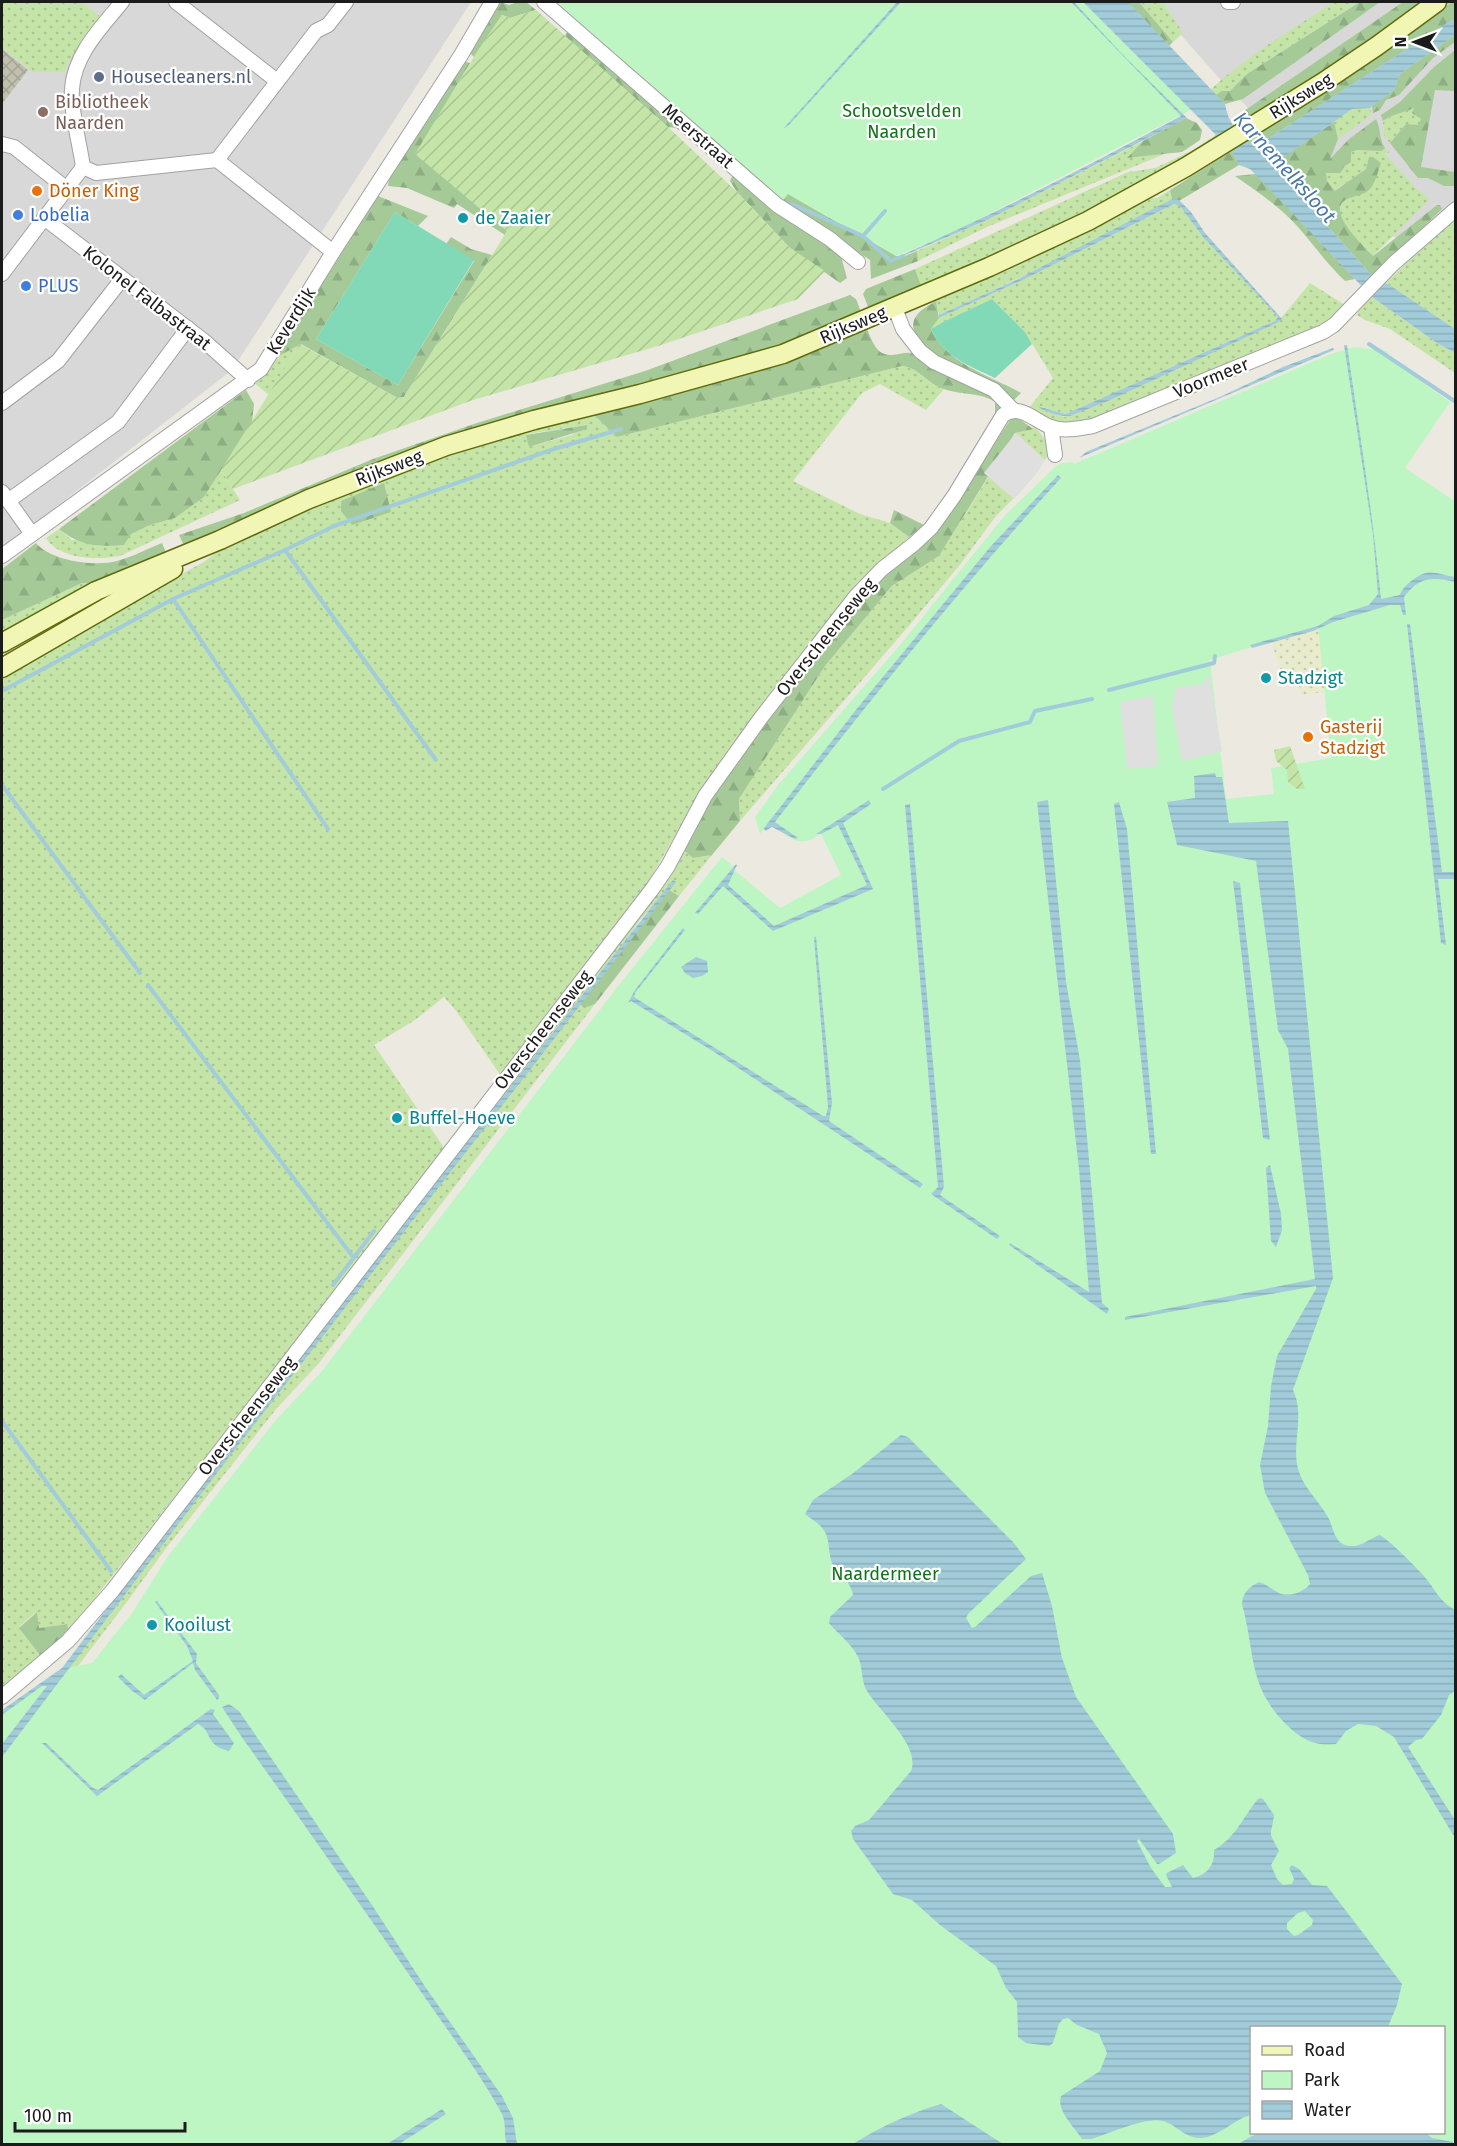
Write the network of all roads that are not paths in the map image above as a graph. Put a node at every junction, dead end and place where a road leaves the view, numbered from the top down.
1 (122, 2) edge
2 (176, 2) edge
3 (346, 2) edge
4 (492, 2) edge
5 (544, 2) edge
6 (1228, 2) edge
7 (1233, 2) edge
8 (1437, 2) edge
9 (277, 81) junction
10 (2, 144) edge
11 (217, 160) junction
12 (83, 167) junction
13 (67, 189) junction
14 (1455, 209) edge
15 (44, 218) junction
16 (333, 252) junction
17 (858, 262) dead end
18 (2, 274) edge
19 (122, 279) junction
20 (895, 308) junction
21 (188, 328) junction
22 (248, 380) junction
23 (2, 403) edge
24 (1014, 411) junction
25 (1051, 427) junction
26 (1055, 455) dead end
27 (5, 496) edge
28 (32, 534) junction
29 (220, 540) junction
30 (2, 556) edge
31 (2, 643) edge
32 (2, 668) edge
33 (2, 1697) edge

1 - 12 street
2 - 9 street
3 - 9 street
4 - 16 street, Keverdijk
5 - 17 street, Meerstraat
6 - 7 street
8 - 20 main road, Rijksweg
9 - 11 street
10 - 13 street
11 - 12 street
11 - 16 street
12 - 13 street
13 - 15 street
14 - 25 street, Voormeer
15 - 18 street
15 - 19 street, Kolonel Falbastraat
16 - 22 street, Keverdijk
19 - 21 street, Kolonel Falbastraat
19 - 23 street
20 - 24 street
20 - 29 main road, Rijksweg
21 - 22 street, Kolonel Falbastraat
21 - 27 street
22 - 28 street, Keverdijk
24 - 25 street
24 - 33 street, Overscheenseweg
25 - 26 street
27 - 28 street
28 - 30 street, Keverdijk
29 - 31 main road, Rijksweg
29 - 32 main road, Rijksweg

